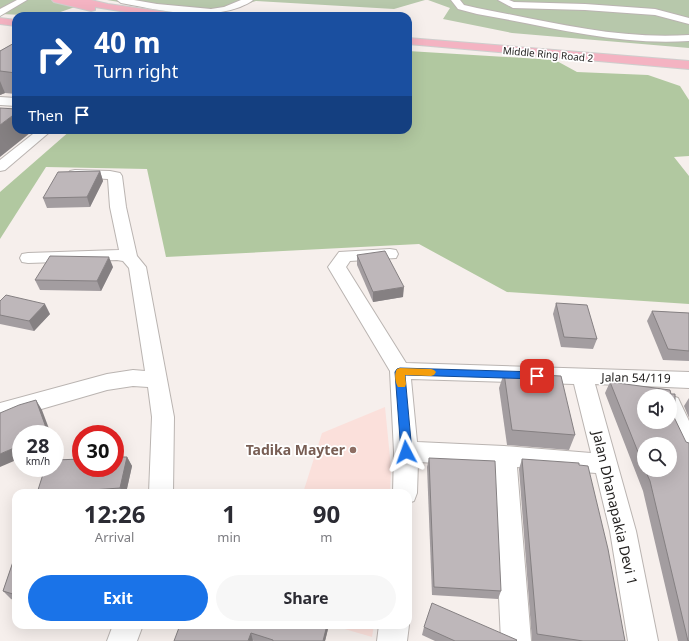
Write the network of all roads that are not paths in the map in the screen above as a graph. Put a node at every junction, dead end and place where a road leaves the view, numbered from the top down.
1 (23, 0) edge
2 (57, 0) edge
3 (78, 0) edge
4 (121, 0) edge
5 (249, 0) edge
6 (455, 0) edge
7 (502, 0) edge
8 (113, 12) edge
9 (144, 12) edge
10 (0, 13) edge
11 (0, 17) edge
12 (12, 18) edge
13 (0, 21) edge
14 (689, 21) edge
15 (12, 22) edge
16 (412, 37) edge
17 (689, 38) edge
18 (412, 41) edge
19 (412, 48) edge
20 (547, 54) junction
21 (689, 60) edge
22 (689, 65) edge
23 (0, 101) edge
24 (12, 102) edge
25 (0, 107) edge
26 (12, 108) edge
27 (41, 134) edge
28 (0, 167) edge
29 (62, 173) edge
30 (390, 254) dead end
31 (129, 257) junction
32 (28, 258) dead end
33 (400, 372) junction
34 (583, 377) junction
35 (157, 380) junction
36 (689, 380) edge
37 (662, 387) edge
38 (0, 412) edge
39 (677, 419) edge
40 (689, 444) edge
41 (406, 452) junction
42 (504, 456) junction
43 (606, 464) junction
44 (161, 489) edge
45 (404, 489) edge
46 (126, 629) edge
47 (394, 629) edge
48 (122, 641) edge
49 (392, 641) edge
50 (516, 641) edge
51 (643, 641) edge

1 - 10 street
2 - 8 highway
3 - 9 highway
4 - 5 street
6 - 17 street
7 - 14 street
11 - 12 highway
13 - 15 highway
16 - 21 highway, Middle Ring Road 2
18 - 20 highway, Middle Ring Road 2
19 - 20 highway
20 - 22 highway, Middle Ring Road 2
23 - 24 street
25 - 26 street
27 - 28 street
29 - 31 street
30 - 33 street
31 - 32 street
31 - 35 street
33 - 34 street, Jalan 54/119
33 - 41 street
34 - 37 street, Jalan 54/119
34 - 43 street, Jalan Dhanapakia Devi 1
35 - 38 street
35 - 44 street
36 - 37 street, Jalan 54/119
39 - 40 street
41 - 42 street
41 - 45 street
42 - 43 street
42 - 50 street
43 - 51 street, Jalan Dhanapakia Devi 1
46 - 48 street
47 - 49 street

